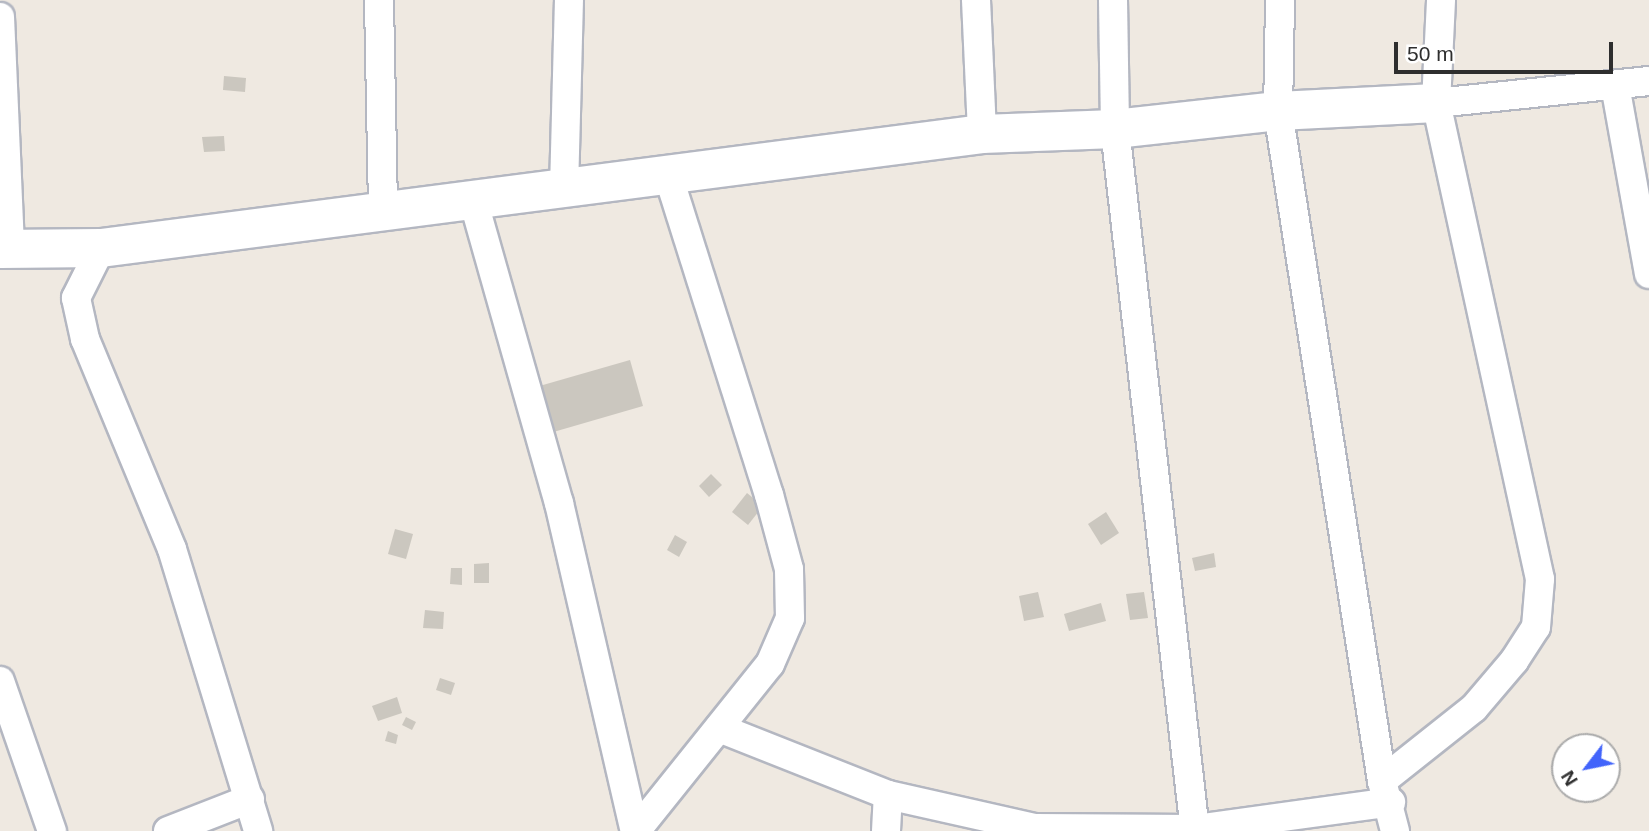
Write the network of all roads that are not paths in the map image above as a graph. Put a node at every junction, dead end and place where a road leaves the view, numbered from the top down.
1 (379, 0) edge
2 (569, 0) edge
3 (975, 0) edge
4 (1113, 0) edge
5 (1280, 0) edge
6 (1441, 0) edge
7 (0, 17) edge
8 (1649, 81) edge
9 (1615, 85) junction
10 (1436, 103) junction
11 (1278, 111) junction
12 (1115, 130) junction
13 (982, 134) junction
14 (668, 175) junction
15 (564, 190) junction
16 (474, 203) junction
17 (383, 214) junction
18 (5, 247) edge
19 (102, 248) junction
20 (1649, 274) edge
21 (0, 681) edge
22 (719, 728) junction
23 (1387, 791) junction
24 (888, 795) junction
25 (250, 799) junction
26 (1036, 830) edge
27 (1195, 830) edge
28 (52, 831) edge
29 (167, 831) edge
30 (258, 831) edge
31 (636, 831) edge
32 (886, 831) edge
33 (1395, 831) edge

1 - 17 street
2 - 15 street
3 - 13 street
4 - 12 street
5 - 11 street
6 - 10 street
7 - 18 street
8 - 9 street
9 - 10 street
9 - 20 street
10 - 11 street
10 - 23 street
11 - 12 street
11 - 23 street
12 - 13 street
12 - 27 street
13 - 14 street
14 - 15 street
14 - 22 street
15 - 16 street
16 - 17 street
16 - 31 street
17 - 19 street
18 - 19 street
19 - 25 street
21 - 28 street
22 - 24 street
22 - 31 street
23 - 27 street
23 - 33 street
24 - 26 street
24 - 32 street
25 - 29 street
25 - 30 street
26 - 27 street

